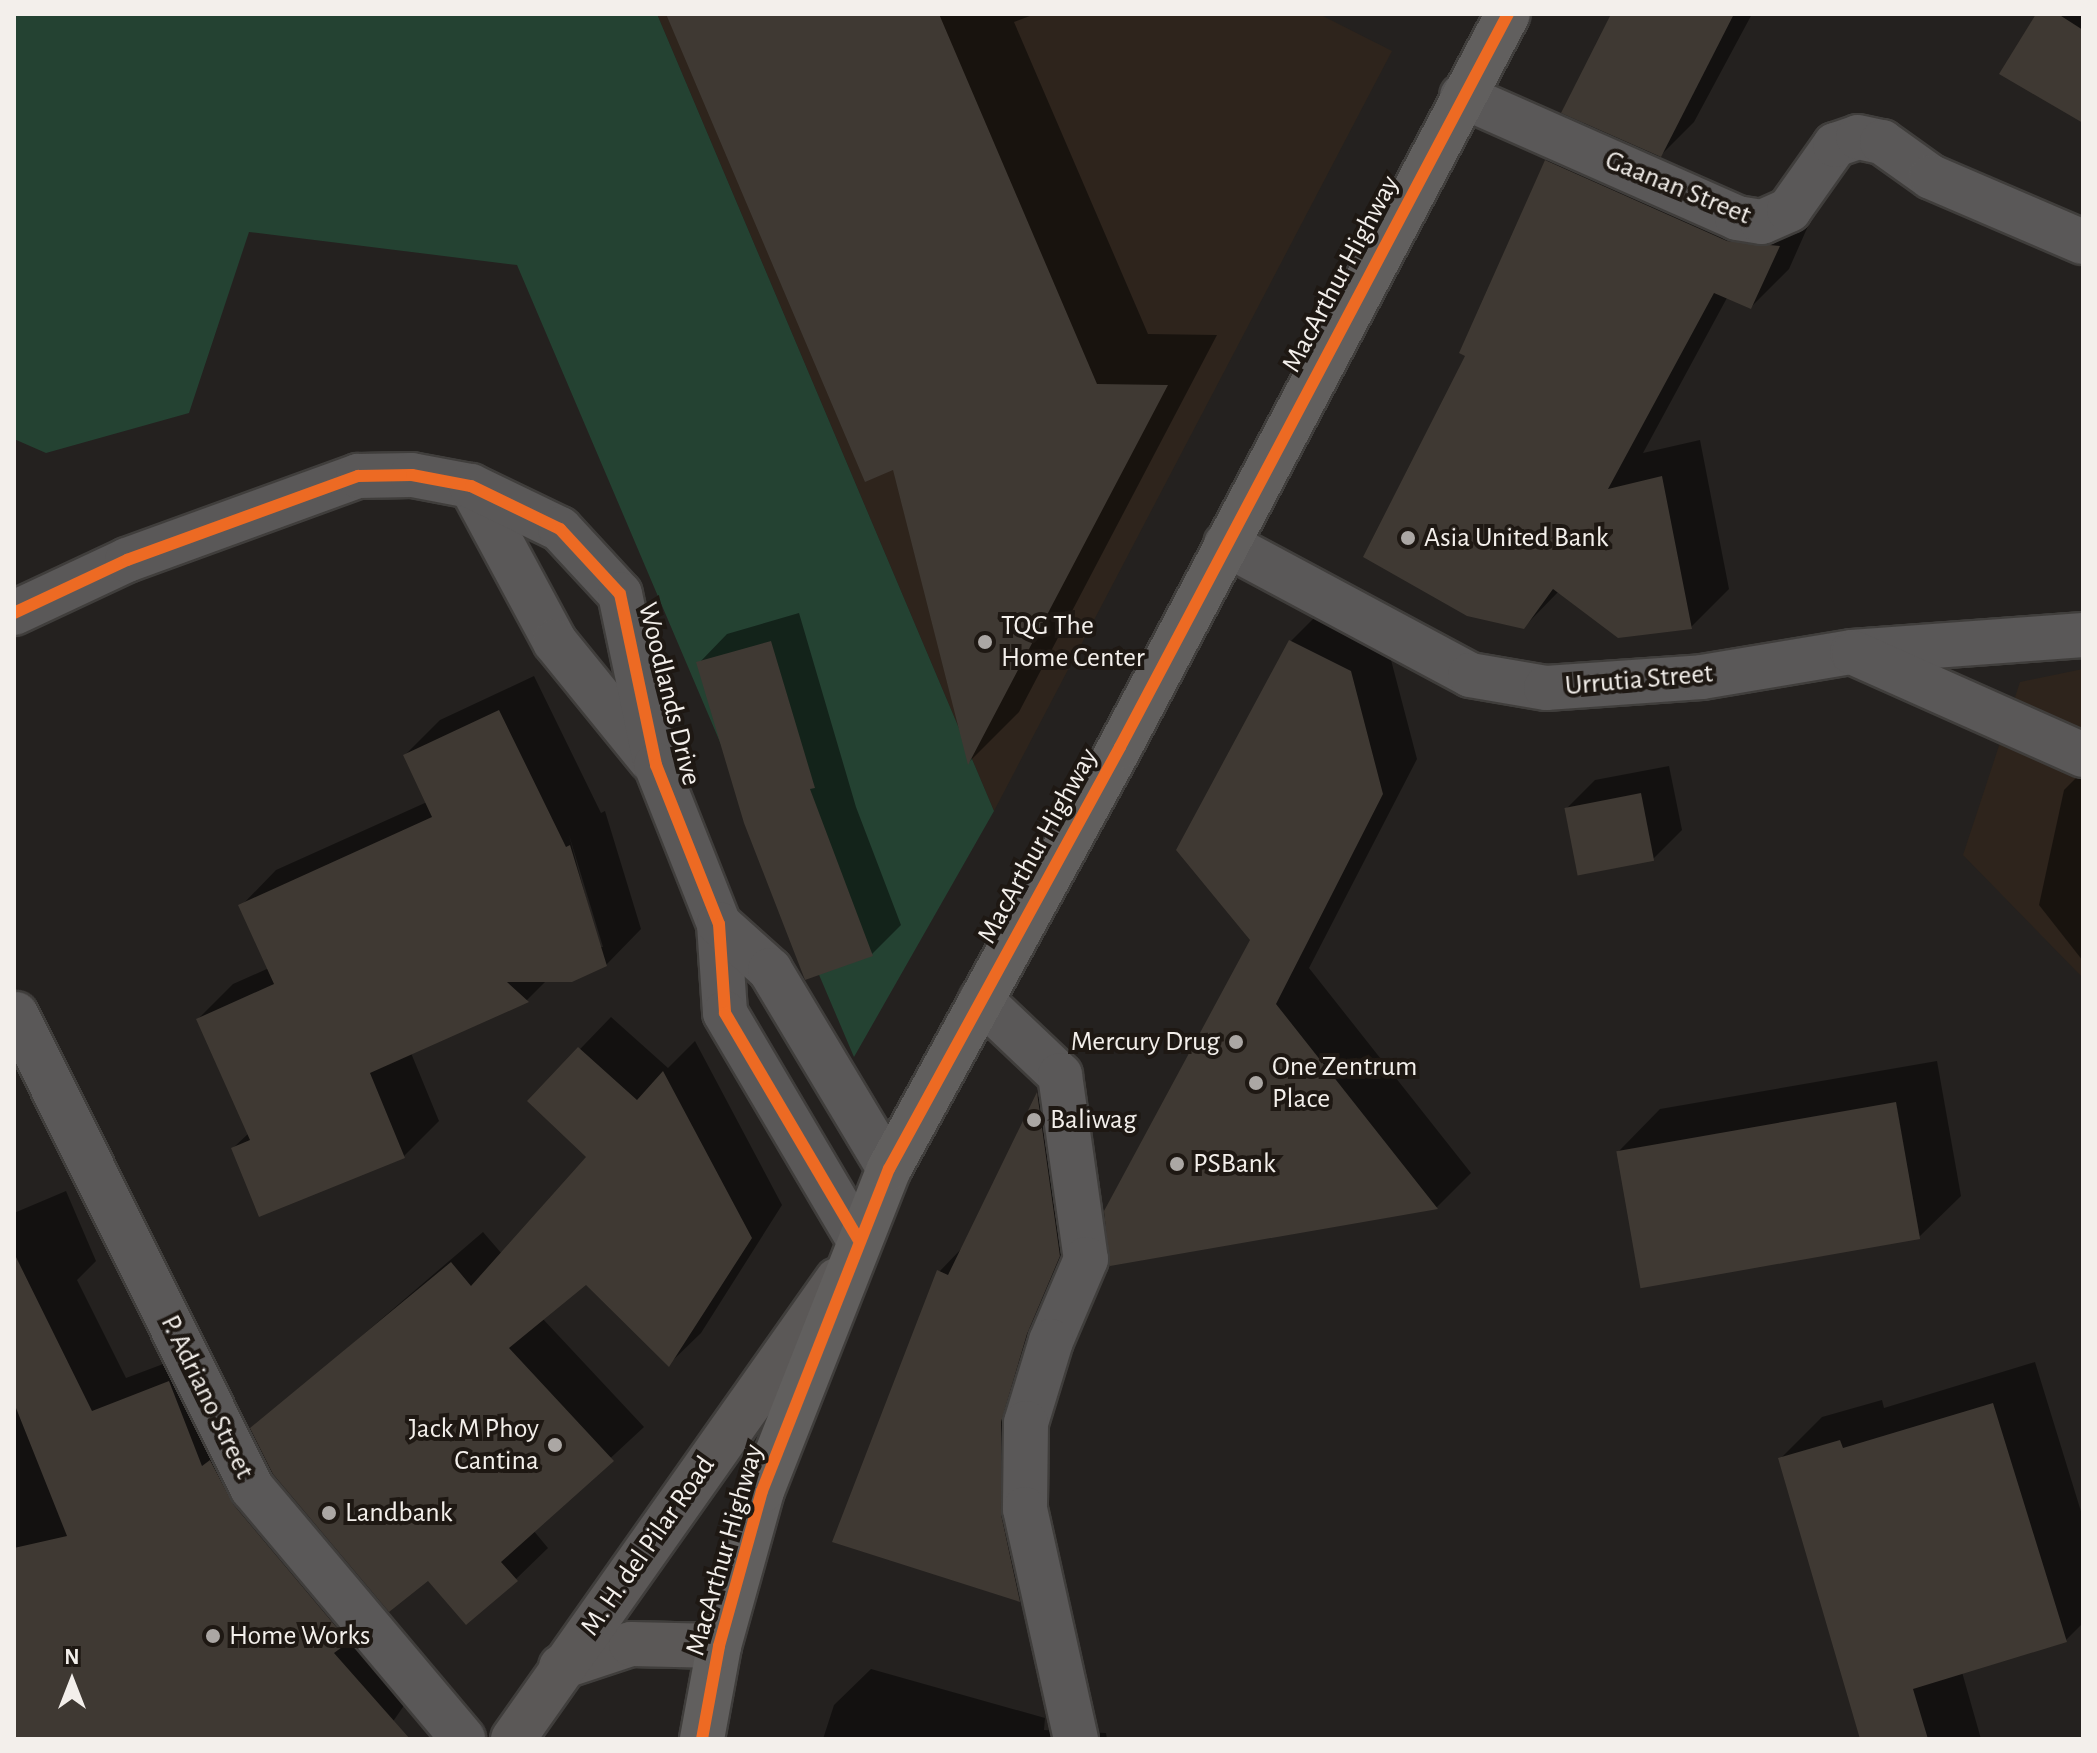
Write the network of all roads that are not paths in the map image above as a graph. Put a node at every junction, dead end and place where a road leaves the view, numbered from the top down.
1 (1508, 14) edge
2 (1462, 96) junction
3 (2083, 242) edge
4 (471, 486) junction
5 (1226, 544) junction
6 (14, 613) edge
7 (2083, 635) edge
8 (1852, 652) junction
9 (2083, 755) edge
10 (656, 765) junction
11 (719, 924) junction
12 (981, 1000) junction
13 (16, 1014) edge
14 (889, 1169) junction
15 (852, 1254) junction
16 (719, 1646) junction
17 (561, 1667) junction
18 (463, 1739) edge
19 (513, 1739) edge
20 (702, 1739) edge
21 (1076, 1739) edge

1 - 2 highway, MacArthur Highway
2 - 3 street, Gaanan Street
2 - 5 highway, MacArthur Highway
4 - 6 street, Woodlands Drive
4 - 10 street, Woodlands Drive
4 - 10 street, Woodlands Drive
5 - 8 street, Urrutia Street
5 - 12 highway, MacArthur Highway
7 - 8 street, Urrutia Street
8 - 9 street
10 - 11 street, Woodlands Drive
11 - 14 street, Woodlands Drive
11 - 15 street, Woodlands Drive
12 - 14 highway, MacArthur Highway
12 - 21 street
13 - 18 street, P. Adriano Street
14 - 15 highway, MacArthur Highway
15 - 16 highway, MacArthur Highway
15 - 17 main road, M. H. del Pilar Road
16 - 17 main road, M. H. del Pilar Road
16 - 20 highway, MacArthur Highway
17 - 19 main road, M. H. del Pilar Road

